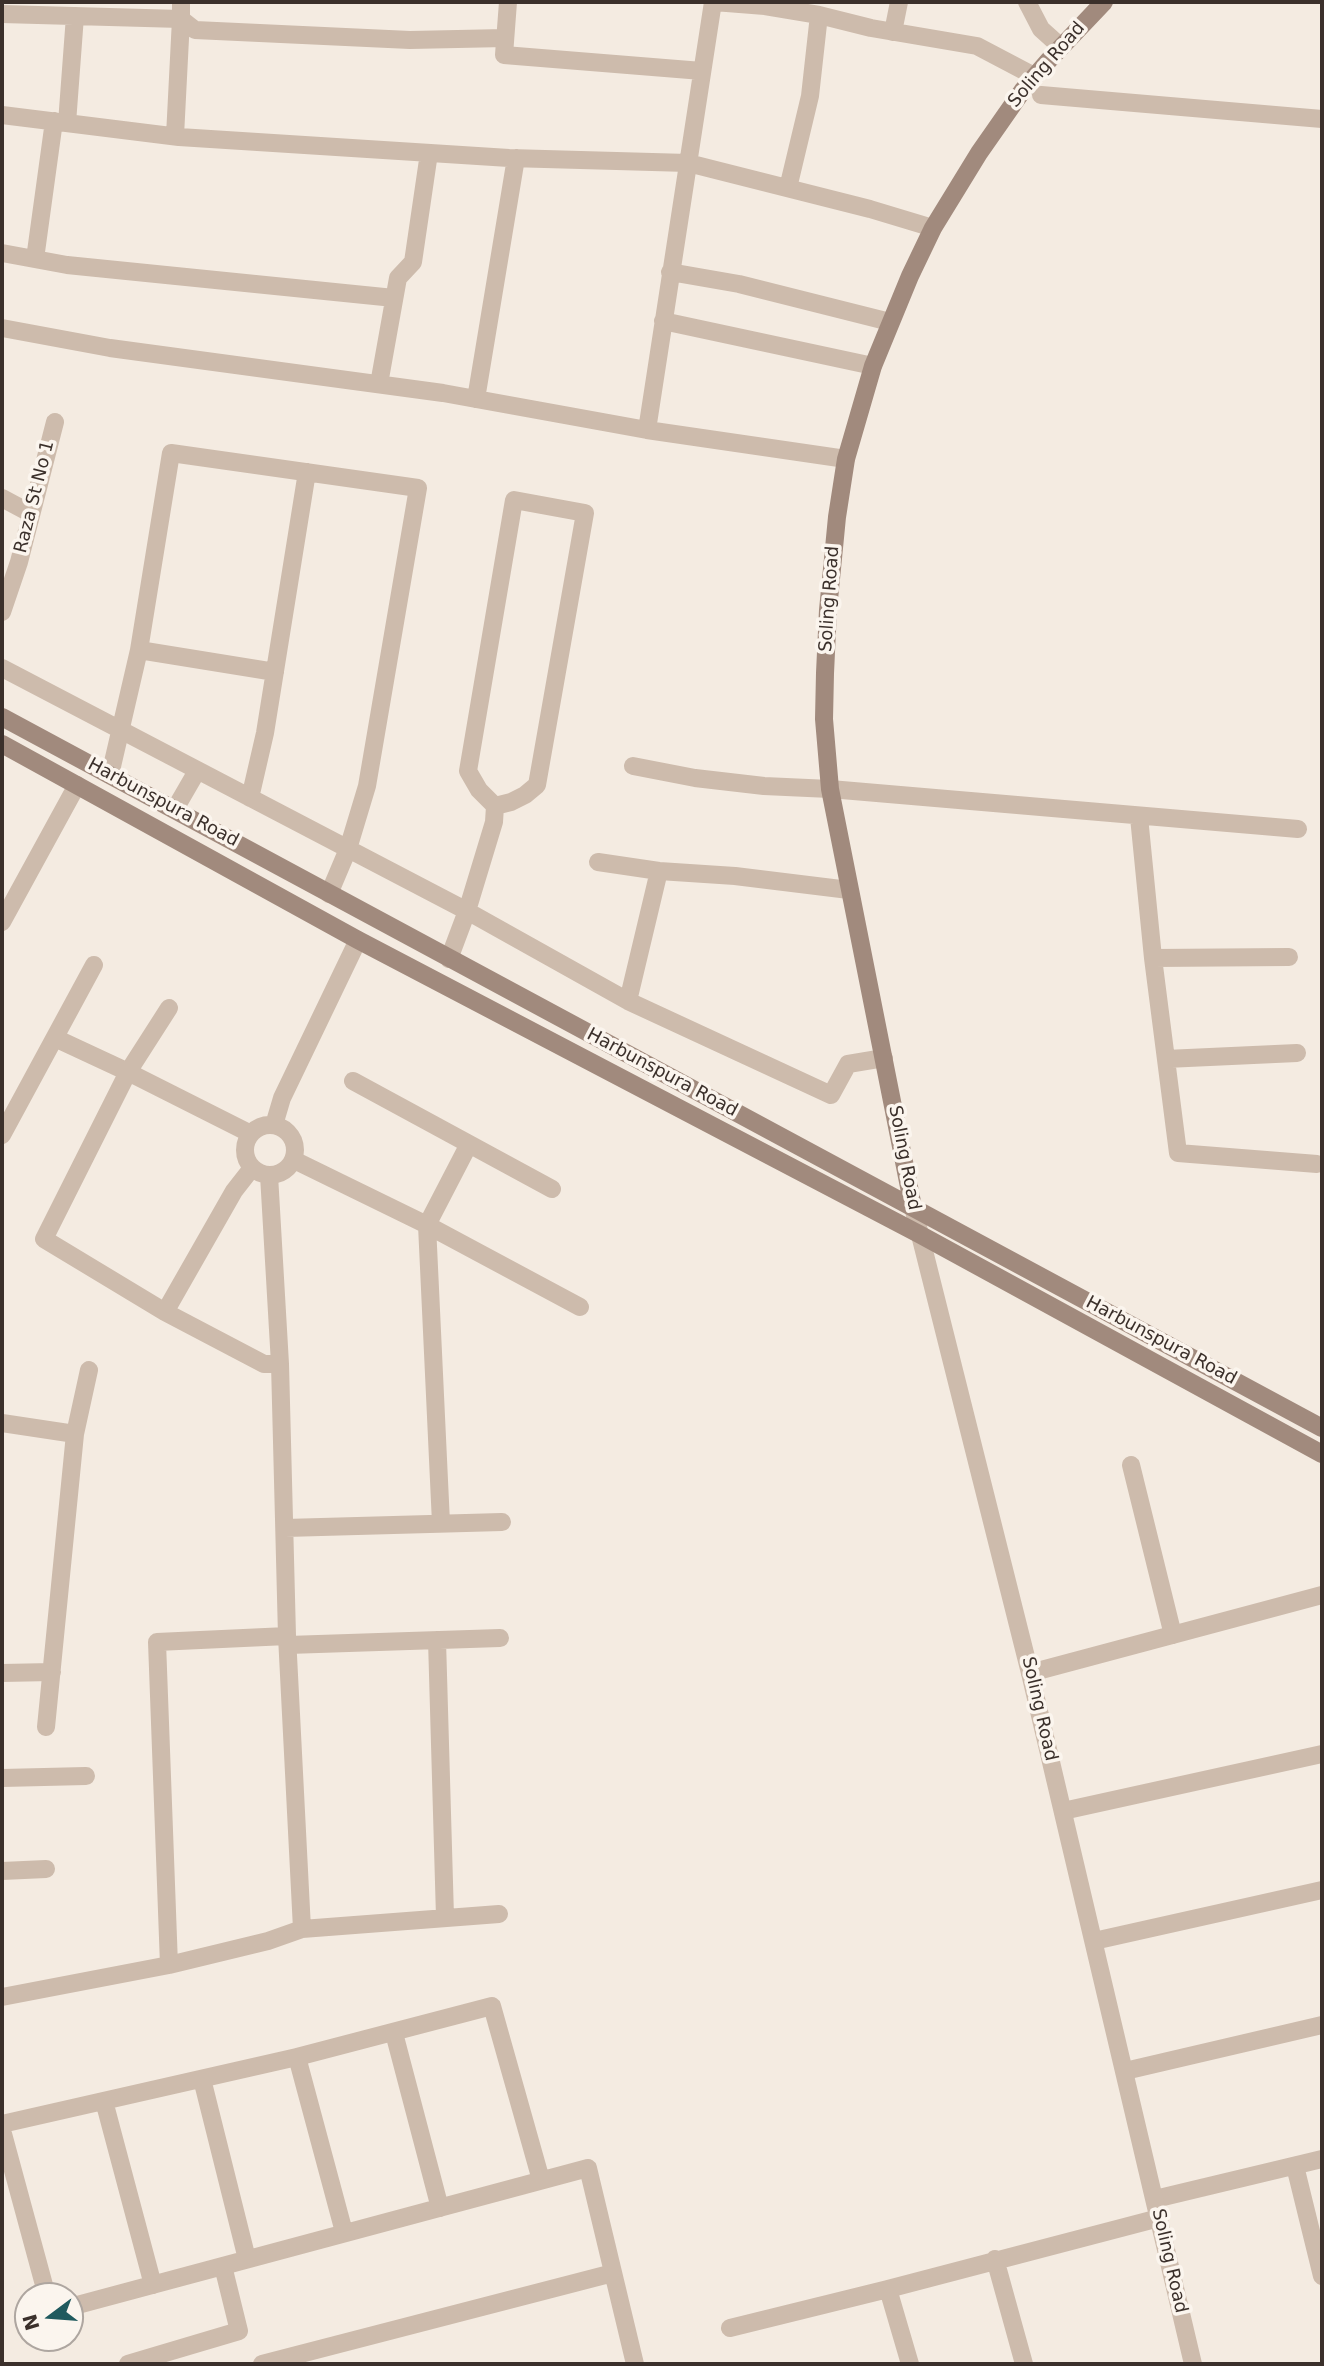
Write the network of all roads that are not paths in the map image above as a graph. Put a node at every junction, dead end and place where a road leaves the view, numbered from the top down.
1 (508, 2) edge
2 (714, 2) edge
3 (899, 2) edge
4 (1027, 2) edge
5 (1104, 2) edge
6 (801, 7) edge
7 (181, 10) edge
8 (2, 14) edge
9 (819, 15) junction
10 (75, 16) junction
11 (893, 32) junction
12 (506, 38) junction
13 (1061, 47) junction
14 (702, 71) junction
15 (1034, 76) junction
16 (1041, 95) dead end
17 (2, 115) edge
18 (1322, 119) edge
19 (60, 122) junction
20 (175, 136) junction
21 (429, 153) junction
22 (516, 158) junction
23 (688, 163) junction
24 (788, 188) junction
25 (933, 228) junction
26 (2, 253) edge
27 (35, 259) junction
28 (670, 272) junction
29 (394, 299) junction
30 (663, 321) junction
31 (890, 322) junction
32 (2, 328) edge
33 (873, 366) junction
34 (379, 384) junction
35 (476, 399) junction
36 (55, 422) dead end
37 (647, 430) junction
38 (846, 459) junction
39 (307, 472) junction
40 (2, 498) edge
41 (30, 513) junction
42 (2, 612) edge
43 (139, 650) junction
44 (2, 668) edge
45 (275, 672) junction
46 (2, 717) edge
47 (121, 730) junction
48 (2, 744) edge
49 (633, 766) dead end
50 (197, 771) junction
51 (110, 775) junction
52 (77, 785) junction
53 (830, 789) junction
54 (250, 798) junction
55 (495, 806) junction
56 (175, 809) junction
57 (1139, 817) junction
58 (1297, 830) dead end
59 (348, 849) junction
60 (598, 862) dead end
61 (659, 871) junction
62 (849, 890) junction
63 (330, 894) junction
64 (467, 911) junction
65 (2, 922) edge
66 (358, 940) junction
67 (1289, 957) dead end
68 (1153, 958) junction
69 (449, 959) junction
70 (94, 965) dead end
71 (628, 1001) junction
72 (169, 1008) dead end
73 (55, 1038) junction
74 (1297, 1053) dead end
75 (884, 1058) junction
76 (1166, 1059) junction
77 (128, 1072) junction
78 (353, 1081) dead end
79 (274, 1125) junction
80 (251, 1134) junction
81 (2, 1135) edge
82 (469, 1144) junction
83 (294, 1160) junction
84 (1317, 1164) dead end
85 (261, 1171) junction
86 (552, 1189) dead end
87 (913, 1207) junction
88 (428, 1225) junction
89 (919, 1234) junction
90 (580, 1307) dead end
91 (165, 1312) junction
92 (280, 1364) junction
93 (89, 1370) dead end
94 (2, 1423) edge
95 (1322, 1428) edge
96 (75, 1434) junction
97 (1322, 1454) edge
98 (1131, 1465) dead end
99 (502, 1521) dead end
100 (440, 1523) junction
101 (285, 1528) junction
102 (1322, 1595) edge
103 (1173, 1635) junction
104 (500, 1638) dead end
105 (287, 1640) junction
106 (437, 1640) junction
107 (52, 1672) junction
108 (2, 1673) edge
109 (1031, 1673) junction
110 (46, 1727) dead end
111 (1322, 1754) edge
112 (86, 1776) dead end
113 (2, 1778) edge
114 (1063, 1811) junction
115 (46, 1869) dead end
116 (2, 1871) edge
117 (1322, 1891) edge
118 (499, 1914) dead end
119 (445, 1917) junction
120 (302, 1929) junction
121 (1094, 1941) junction
122 (169, 1965) junction
123 (2, 1997) edge
124 (1322, 2025) edge
125 (394, 2033) junction
126 (297, 2057) junction
127 (1125, 2071) junction
128 (202, 2080) junction
129 (104, 2101) junction
130 (2, 2124) edge
131 (2, 2130) edge
132 (1322, 2159) edge
133 (1295, 2165) junction
134 (541, 2180) junction
135 (1155, 2199) junction
136 (440, 2207) junction
137 (1159, 2218) junction
138 (344, 2232) junction
139 (247, 2259) junction
140 (995, 2259) junction
141 (223, 2266) junction
142 (613, 2273) junction
143 (1322, 2276) edge
144 (43, 2282) edge
145 (152, 2285) junction
146 (888, 2289) junction
147 (84, 2303) edge
148 (730, 2328) dead end
149 (128, 2364) edge
150 (262, 2364) edge
151 (635, 2364) edge
152 (910, 2364) edge
153 (1024, 2364) edge
154 (1193, 2364) edge

1 - 12 street
2 - 6 street
2 - 14 street
3 - 11 street
4 - 13 street
5 - 13 main road, Soling Road
6 - 9 street
7 - 10 street
7 - 12 street
7 - 20 street
8 - 10 street
9 - 11 street
9 - 24 street
10 - 19 street
11 - 15 street
12 - 14 street
13 - 15 main road, Soling Road
14 - 23 street
15 - 25 main road, Soling Road
16 - 18 street
17 - 19 street
19 - 20 street
19 - 27 street
20 - 21 street
21 - 22 street
21 - 29 street
22 - 23 street
22 - 35 street
23 - 24 street
23 - 28 street
24 - 25 street
25 - 31 main road, Soling Road
26 - 27 street
27 - 29 street
28 - 30 street
28 - 31 street
29 - 34 street
30 - 33 street
30 - 37 street
31 - 33 main road, Soling Road
32 - 34 street
33 - 38 main road, Soling Road
34 - 35 street
35 - 37 street
36 - 41 street, Raza St No 1
37 - 38 street
38 - 53 main road, Soling Road
39 - 43 street
39 - 45 street
39 - 59 street
40 - 41 street
41 - 42 street, Raza St No 1
43 - 45 street
43 - 47 street
44 - 47 street
45 - 54 street
46 - 51 main road, Harbunspura Road
47 - 50 street
47 - 51 street
48 - 52 main road, Harbunspura Road
49 - 53 street
50 - 54 street
50 - 56 street
51 - 56 main road, Harbunspura Road
52 - 65 street
52 - 66 main road, Harbunspura Road
53 - 57 street
53 - 62 main road, Soling Road
54 - 59 street
55 - 55 street
55 - 64 street
56 - 63 main road, Harbunspura Road
57 - 58 street
57 - 68 street
59 - 63 street
59 - 64 street
60 - 61 street
61 - 62 street
61 - 71 street
62 - 75 main road, Soling Road
63 - 69 main road, Harbunspura Road
64 - 69 street
64 - 71 street
66 - 79 street
66 - 89 main road, Harbunspura Road
67 - 68 street
68 - 76 street
69 - 87 main road, Harbunspura Road
70 - 73 street
71 - 75 street
72 - 77 street
73 - 77 street
73 - 81 street
74 - 76 street
75 - 87 main road, Soling Road
76 - 84 street
77 - 80 street
77 - 91 street
78 - 82 street
79 - 80 street
79 - 83 street
80 - 85 street
82 - 86 street
82 - 88 street
83 - 85 street
83 - 88 street
85 - 91 street
85 - 92 street
87 - 89 street, Soling Road
87 - 95 main road, Harbunspura Road
88 - 90 street
88 - 100 street
89 - 97 main road, Harbunspura Road
89 - 109 street, Soling Road
91 - 92 street
92 - 101 street
93 - 96 street
94 - 96 street
96 - 107 street
98 - 103 street
99 - 100 street
100 - 101 street
101 - 105 street
102 - 103 street
103 - 109 street
104 - 106 street
105 - 106 street
105 - 120 street
105 - 122 street
106 - 119 street
107 - 108 street
107 - 110 street
109 - 114 street, Soling Road
111 - 114 street
112 - 113 street
114 - 121 street, Soling Road
115 - 116 street
117 - 121 street
118 - 119 street
119 - 120 street
120 - 122 street
121 - 127 street, Soling Road
122 - 123 street
124 - 127 street
125 - 126 street
125 - 134 street
125 - 136 street
126 - 128 street
126 - 138 street
127 - 135 street, Soling Road
128 - 129 street
128 - 139 street
129 - 130 street
129 - 145 street
131 - 144 street
132 - 133 street
133 - 135 street
133 - 143 street
134 - 136 street
134 - 142 street
135 - 137 street, Soling Road
136 - 138 street
137 - 140 street
137 - 154 street, Soling Road
138 - 139 street
139 - 141 street
140 - 146 street
140 - 153 street
141 - 145 street
141 - 149 street
142 - 150 street
142 - 151 street
145 - 147 street
146 - 148 street
146 - 152 street

